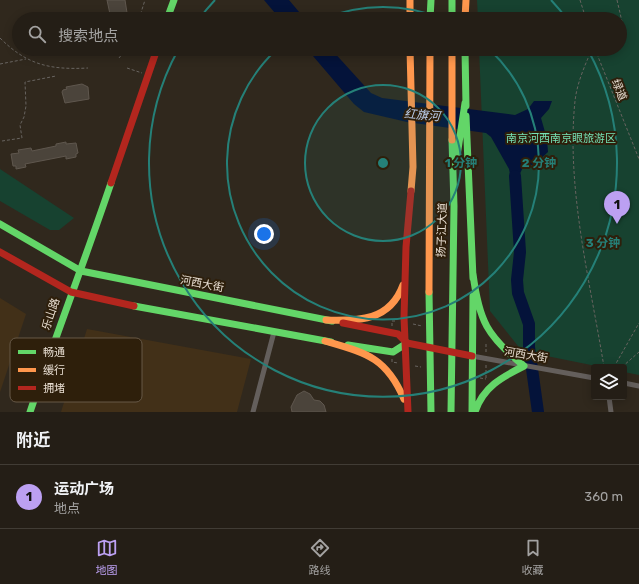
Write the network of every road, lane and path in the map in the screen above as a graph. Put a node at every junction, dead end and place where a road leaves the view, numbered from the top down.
1 (145, 0) edge
2 (174, 0) edge
3 (410, 0) edge
4 (431, 0) edge
5 (452, 0) edge
6 (466, 0) edge
7 (580, 0) edge
8 (617, 0) edge
9 (141, 12) edge
10 (170, 12) edge
11 (410, 12) edge
12 (430, 12) edge
13 (452, 12) edge
14 (465, 12) edge
15 (584, 12) edge
16 (620, 12) edge
17 (0, 38) edge
18 (12, 47) edge
19 (23, 56) edge
20 (155, 56) edge
21 (410, 56) edge
22 (430, 56) edge
23 (452, 56) edge
24 (465, 56) edge
25 (590, 56) edge
26 (597, 56) edge
27 (27, 59) junction
28 (0, 64) edge
29 (88, 68) dead end
30 (127, 68) dead end
31 (56, 76) dead end
32 (148, 76) junction
33 (464, 135) junction
34 (2, 141) dead end
35 (639, 159) edge
36 (453, 177) junction
37 (0, 224) edge
38 (0, 252) edge
39 (406, 268) junction
40 (82, 271) junction
41 (473, 274) junction
42 (70, 292) junction
43 (326, 320) junction
44 (639, 323) edge
45 (274, 332) junction
46 (55, 338) edge
47 (325, 341) junction
48 (407, 343) junction
49 (639, 352) edge
50 (472, 356) junction
51 (603, 364) edge
52 (616, 364) edge
53 (625, 364) edge
54 (524, 366) junction
55 (591, 377) edge
56 (627, 384) edge
57 (639, 386) edge
58 (609, 400) edge
59 (33, 402) edge
60 (30, 412) edge
61 (253, 412) edge
62 (408, 412) edge
63 (431, 412) edge
64 (451, 412) edge
65 (473, 412) edge
66 (611, 412) edge

1 - 9 path
2 - 10 main road
3 - 11 main road
4 - 12 main road
5 - 13 main road
6 - 14 main road
7 - 15 path
8 - 16 path
17 - 18 path
19 - 27 path
20 - 32 main road, 乐山路
21 - 39 main road
22 - 63 main road, 扬子江大道
23 - 36 main road, 扬子江大道
24 - 33 main road
25 - 51 path
26 - 35 path, 绿道
27 - 28 path
27 - 29 path
30 - 32 path
31 - 34 path
32 - 40 main road, 乐山路
33 - 36 main road
33 - 41 main road
36 - 64 main road, 扬子江大道
37 - 40 main road, 河西大街
38 - 42 main road
39 - 43 main road
39 - 48 main road
40 - 42 main road, 乐山路
40 - 43 main road, 河西大街
41 - 50 main road
41 - 54 main road
42 - 45 main road
42 - 46 main road, 乐山路
43 - 48 main road, 河西大街
44 - 52 path
45 - 47 main road
45 - 61 street
47 - 48 main road
47 - 62 main road
48 - 50 main road, 河西大街
48 - 62 main road
49 - 53 path
50 - 54 street, 河西大街
50 - 65 main road
54 - 55 street, 河西大街
54 - 65 main road
56 - 57 street
58 - 66 street
59 - 60 main road, 乐山路

